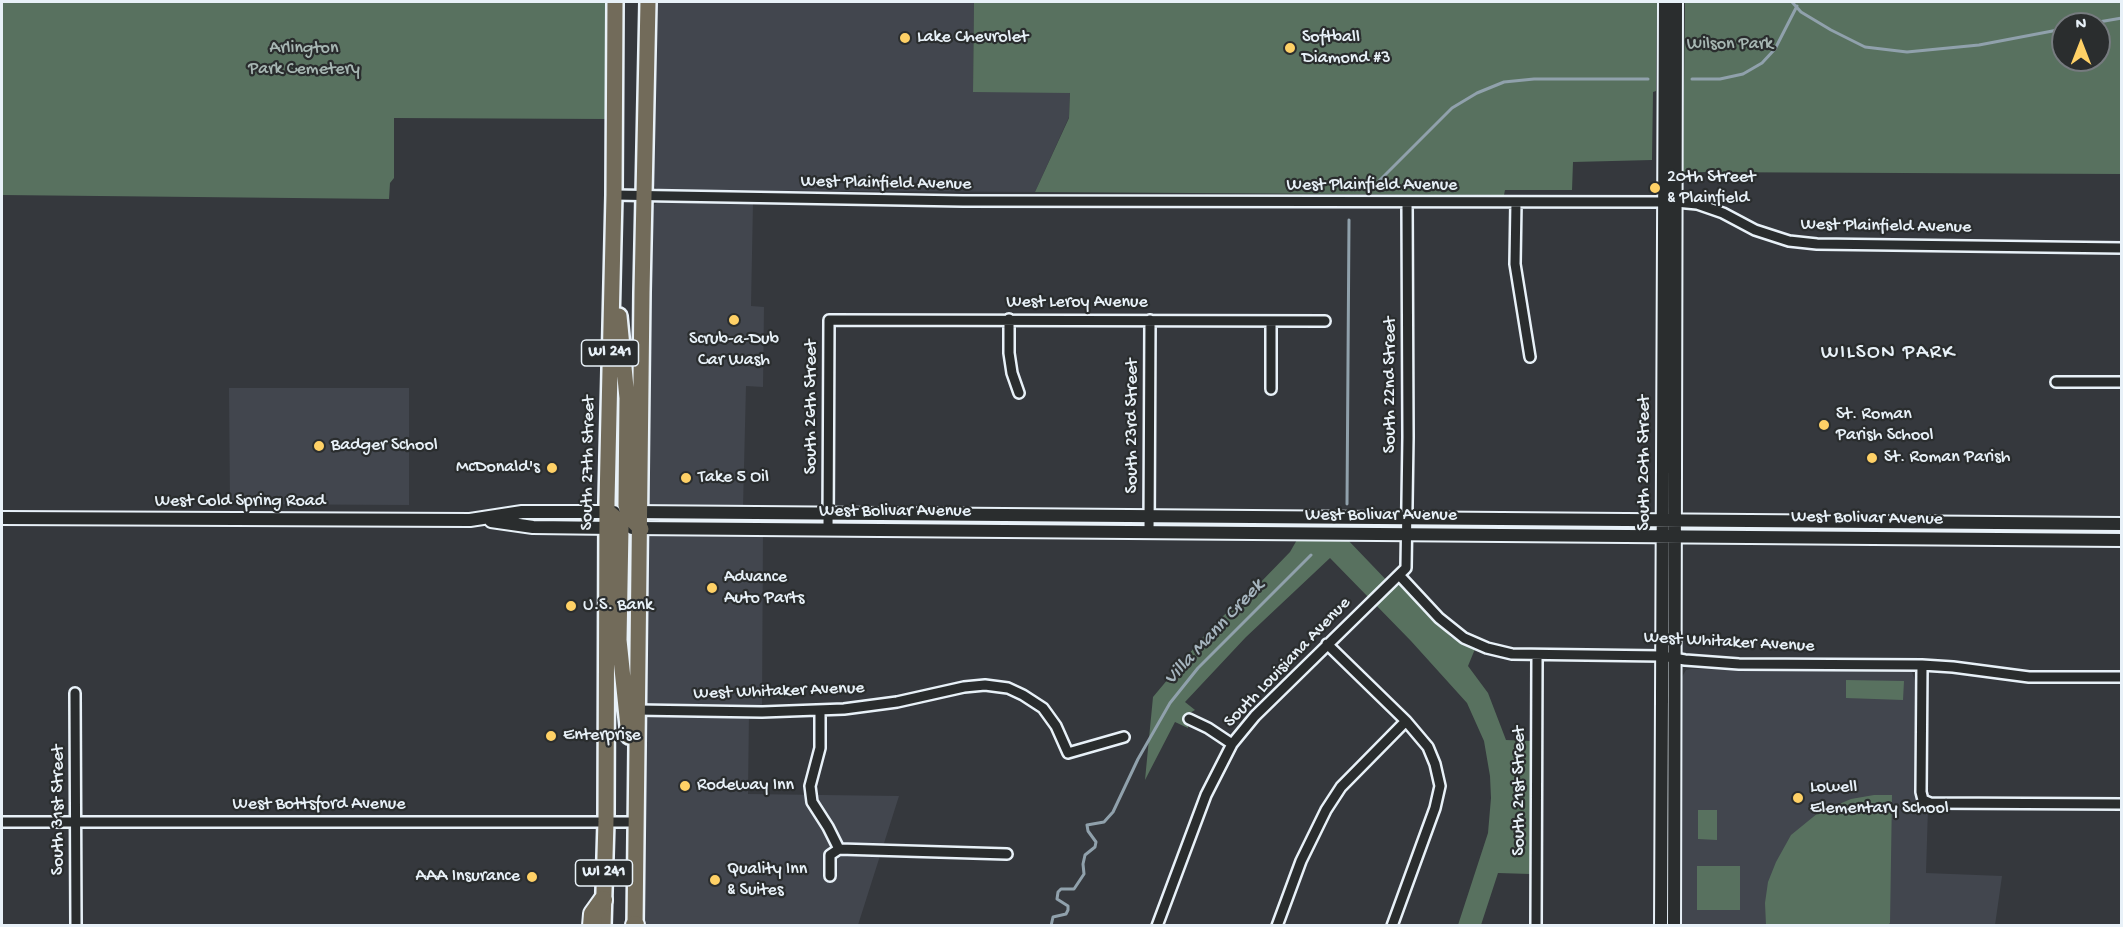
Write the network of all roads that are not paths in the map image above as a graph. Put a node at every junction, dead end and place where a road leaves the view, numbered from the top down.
1 (615, 2) edge
2 (648, 2) edge
3 (1665, 2) edge
4 (1676, 2) edge
5 (614, 195) junction
6 (644, 196) junction
7 (1407, 202) junction
8 (1516, 202) junction
9 (1670, 202) junction
10 (2121, 248) edge
11 (612, 257) junction
12 (829, 320) joint
13 (1009, 320) junction
14 (1150, 320) junction
15 (1271, 321) junction
16 (1325, 321) dead end
17 (1530, 357) dead end
18 (2056, 381) dead end
19 (2121, 381) edge
20 (1271, 389) dead end
21 (1019, 393) dead end
22 (607, 511) junction
23 (634, 512) junction
24 (710, 513) junction
25 (828, 514) junction
26 (986, 515) junction
27 (1149, 516) junction
28 (2, 518) edge
29 (1407, 518) junction
30 (479, 520) junction
31 (1669, 520) junction
32 (2121, 524) edge
33 (614, 528) junction
34 (641, 529) junction
35 (710, 530) junction
36 (828, 530) junction
37 (986, 531) junction
38 (1149, 532) junction
39 (1407, 534) junction
40 (1669, 536) junction
41 (2121, 540) edge
42 (1402, 572) junction
43 (1327, 644) junction
44 (1537, 656) junction
45 (1668, 657) junction
46 (1922, 665) junction
47 (2121, 677) edge
48 (75, 693) dead end
49 (637, 710) junction
50 (820, 710) junction
51 (1189, 719) dead end
52 (1406, 721) junction
53 (1124, 737) dead end
54 (1232, 744) junction
55 (637, 792) junction
56 (2121, 804) edge
57 (606, 821) junction
58 (2, 822) edge
59 (75, 822) junction
60 (637, 822) junction
61 (839, 849) junction
62 (1007, 854) dead end
63 (830, 876) dead end
64 (603, 900) junction
65 (635, 925) edge
66 (76, 926) edge
67 (592, 926) edge
68 (603, 926) edge
69 (1157, 926) edge
70 (1276, 926) edge
71 (1392, 926) edge
72 (1536, 926) edge
73 (1661, 926) edge
74 (1674, 926) edge

1 - 5 main road, South 27th Street / WI 241
2 - 6 main road, WI 241
3 - 9 street, South 20th Street
4 - 9 street, South 20th Street
5 - 6 street, West Plainfield Avenue
5 - 11 main road, South 27th Street / WI 241
6 - 7 street, West Plainfield Avenue
6 - 23 main road, WI 241
7 - 8 street, West Plainfield Avenue
7 - 29 street, South 22nd Street
8 - 9 street, West Plainfield Avenue
8 - 17 street
9 - 10 street, West Plainfield Avenue
9 - 31 street, South 20th Street
11 - 22 main road, South 27th Street / WI 241
11 - 23 main road
12 - 13 street, West Leroy Avenue
12 - 25 street, South 26th Street
13 - 14 street, West Leroy Avenue
13 - 21 street
14 - 15 street, West Leroy Avenue
14 - 27 street, South 23rd Street
15 - 16 street, West Leroy Avenue
15 - 20 street
18 - 19 street
22 - 23 street, West Cold Spring Road
22 - 30 street, West Cold Spring Road
22 - 33 main road
23 - 24 street, West Bolivar Avenue
23 - 34 main road
24 - 25 street, West Bolivar Avenue
24 - 35 street
25 - 26 street, West Bolivar Avenue
25 - 36 street, South 26th Street
26 - 27 street, West Bolivar Avenue
26 - 37 street
27 - 29 street, West Bolivar Avenue
27 - 38 street, South 23rd Street
28 - 30 street, West Cold Spring Road
29 - 31 street, West Bolivar Avenue
29 - 39 street, South 22nd Street
30 - 33 street, West Cold Spring Road
31 - 32 street, West Bolivar Avenue
31 - 40 street, South 20th Street
33 - 34 street, West Cold Spring Road
33 - 55 main road
33 - 57 main road, South 27th Street / WI 241
34 - 35 street, West Bolivar Avenue
34 - 49 main road, WI 241
35 - 36 street, West Bolivar Avenue
36 - 37 street, West Bolivar Avenue
37 - 38 street, West Bolivar Avenue
38 - 39 street, West Bolivar Avenue
39 - 40 street, West Bolivar Avenue
39 - 42 street, South 22nd Street
40 - 41 street, West Bolivar Avenue
40 - 45 street, South 20th Street
42 - 43 street, South Louisiana Avenue
42 - 44 street, West Whitaker Avenue
43 - 52 street
43 - 54 street, South Louisiana Avenue
44 - 45 street, West Whitaker Avenue
44 - 72 street, South 21st Street
45 - 46 street, West Whitaker Avenue
45 - 73 street, South 20th Street
45 - 74 street, South 20th Street
46 - 47 street, West Whitaker Avenue
46 - 56 street
48 - 59 street, South 31st Street
49 - 50 street, West Whitaker Avenue
49 - 55 main road, WI 241
50 - 53 street, West Whitaker Avenue
50 - 61 street
51 - 54 street
52 - 70 street
52 - 71 street
54 - 69 street, South Louisiana Avenue
55 - 60 main road, WI 241
57 - 59 street, West Bottsford Avenue
57 - 60 street, West Bottsford Avenue
57 - 64 main road, South 27th Street / WI 241
58 - 59 street, West Bottsford Avenue
59 - 66 street, South 31st Street
60 - 65 main road, WI 241
61 - 62 street
61 - 63 street
64 - 67 highway
64 - 68 main road, South 27th Street / WI 241

